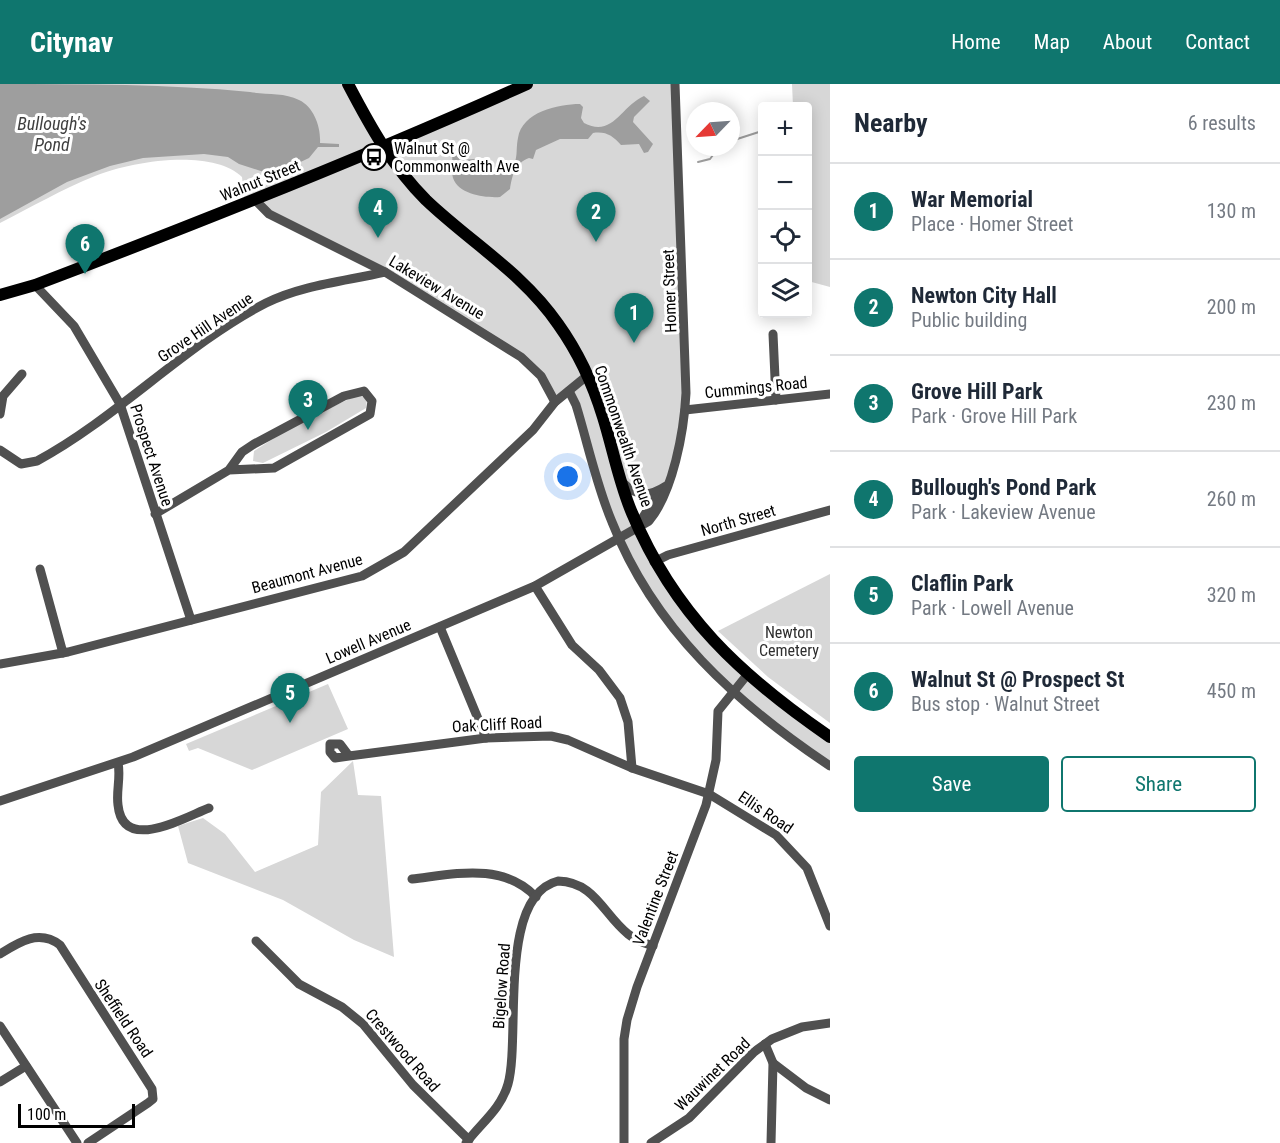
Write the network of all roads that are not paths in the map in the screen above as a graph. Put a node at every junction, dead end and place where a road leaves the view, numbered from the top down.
1 (348, 84) edge
2 (527, 84) edge
3 (675, 84) edge
4 (383, 149) junction
5 (255, 200) junction
6 (385, 272) junction
7 (35, 285) junction
8 (0, 295) edge
9 (773, 334) dead end
10 (22, 374) dead end
11 (588, 375) junction
12 (569, 391) junction
13 (830, 394) edge
14 (776, 400) junction
15 (555, 402) junction
16 (120, 404) junction
17 (685, 410) junction
18 (0, 414) edge
19 (0, 450) edge
20 (229, 470) junction
21 (622, 482) junction
22 (665, 490) junction
23 (830, 510) edge
24 (155, 514) junction
25 (638, 525) junction
26 (618, 538) junction
27 (654, 561) junction
28 (40, 569) dead end
29 (535, 586) junction
30 (191, 620) junction
31 (440, 627) junction
32 (63, 653) junction
33 (0, 664) edge
34 (747, 675) junction
35 (732, 691) junction
36 (830, 737) edge
37 (486, 738) junction
38 (349, 756) dead end
39 (118, 763) junction
40 (830, 766) edge
41 (632, 768) junction
42 (709, 794) junction
43 (0, 801) edge
44 (209, 808) dead end
45 (412, 879) dead end
46 (536, 897) junction
47 (830, 926) edge
48 (255, 941) dead end
49 (653, 946) junction
50 (0, 954) edge
51 (830, 1023) edge
52 (0, 1026) edge
53 (765, 1044) junction
54 (773, 1063) junction
55 (26, 1066) junction
56 (0, 1082) edge
57 (830, 1100) edge
58 (467, 1141) edge
59 (76, 1143) edge
60 (88, 1143) edge
61 (624, 1143) edge
62 (651, 1143) edge
63 (771, 1143) edge

1 - 4 main road, Commonwealth Avenue
2 - 4 main road, Walnut Street
3 - 17 street, Homer Street
4 - 5 main road, Walnut Street
4 - 11 main road, Commonwealth Avenue
5 - 6 street, Lakeview Avenue
5 - 7 main road, Walnut Street
6 - 15 street, Lakeview Avenue
6 - 16 street, Grove Hill Avenue
7 - 8 main road, Walnut Street
7 - 16 street, Prospect Avenue
9 - 14 street
10 - 18 street
11 - 12 street, Beaumont Avenue
11 - 21 main road, Commonwealth Avenue
12 - 15 street, Beaumont Avenue
12 - 26 street
13 - 14 street, Cummings Road
14 - 17 street, Cummings Road
15 - 30 street, Beaumont Avenue
16 - 19 street, Grove Hill Avenue
16 - 24 street, Prospect Avenue
17 - 22 street, Homer Street
20 - 20 street
20 - 24 street
21 - 22 street
21 - 25 main road, Commonwealth Avenue
22 - 25 street, Homer Street
23 - 27 street, North Street
24 - 30 street, Prospect Avenue
25 - 26 street, Lowell Avenue
25 - 27 main road, Commonwealth Avenue
26 - 29 street, Lowell Avenue
26 - 35 street
27 - 34 main road, Commonwealth Avenue
28 - 32 street
29 - 31 street, Lowell Avenue
29 - 41 street
30 - 32 street, Beaumont Avenue
31 - 37 street
31 - 39 street, Lowell Avenue
32 - 33 street, Beaumont Avenue
34 - 35 street, Valentine Street
34 - 36 main road, Commonwealth Avenue
35 - 40 street
35 - 42 street, Valentine Street
37 - 38 street, Oak Cliff Road
37 - 41 street, Oak Cliff Road
39 - 43 street, Lowell Avenue
39 - 44 street
41 - 42 street, Oak Cliff Road
42 - 47 street, Ellis Road
42 - 49 street, Valentine Street
45 - 46 street
46 - 49 street
46 - 58 street, Bigelow Road
48 - 58 street, Crestwood Road
49 - 61 street, Valentine Street
50 - 60 street, Sheffield Road
51 - 53 street, Wauwinet Road
52 - 55 street
53 - 54 street
53 - 62 street, Wauwinet Road
54 - 57 street
54 - 63 street
55 - 56 street
55 - 59 street

